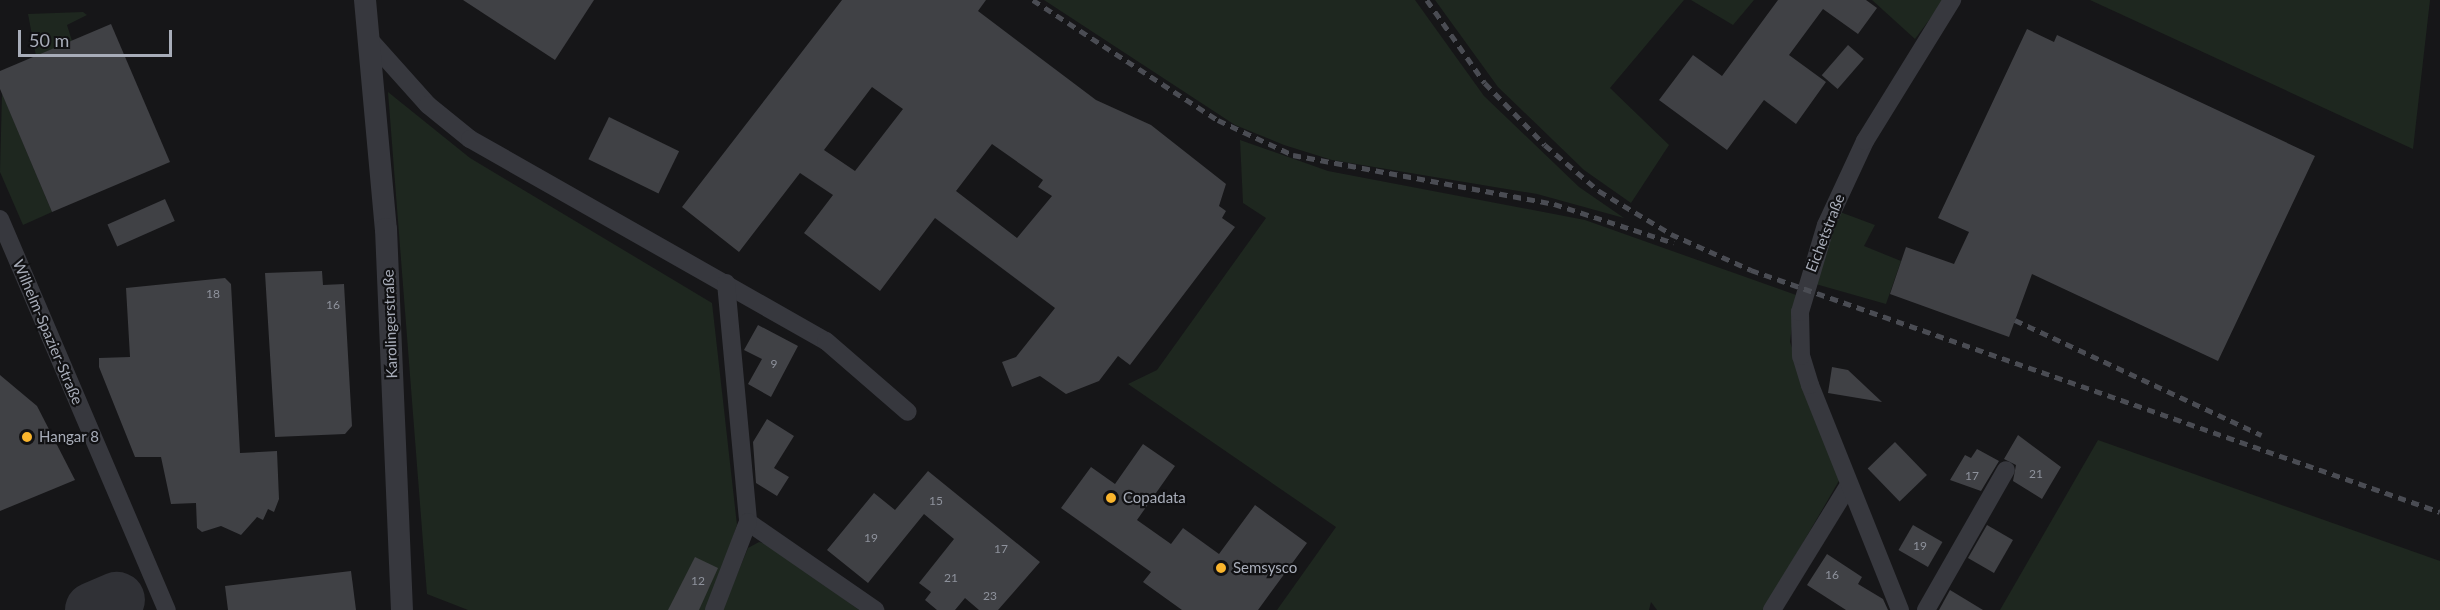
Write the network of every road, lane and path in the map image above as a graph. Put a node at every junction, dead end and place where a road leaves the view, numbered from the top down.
1 (365, 0) edge
2 (1952, 0) edge
3 (368, 38) junction
4 (0, 219) edge
5 (726, 283) junction
6 (908, 412) dead end
7 (2006, 470) dead end
8 (1849, 485) junction
9 (748, 522) junction
10 (167, 610) edge
11 (402, 610) edge
12 (714, 610) edge
13 (875, 610) edge
14 (1773, 610) edge
15 (1900, 610) edge
16 (1926, 610) edge

1 - 3 street, Karolingerstraße
2 - 8 street, Eichetstraße
3 - 5 street
3 - 11 street, Karolingerstraße
4 - 10 street, Wilhelm-Spazier-Straße
5 - 6 street
5 - 9 street
7 - 16 street
8 - 14 street
8 - 15 street, Eichetstraße
9 - 12 street
9 - 13 street

